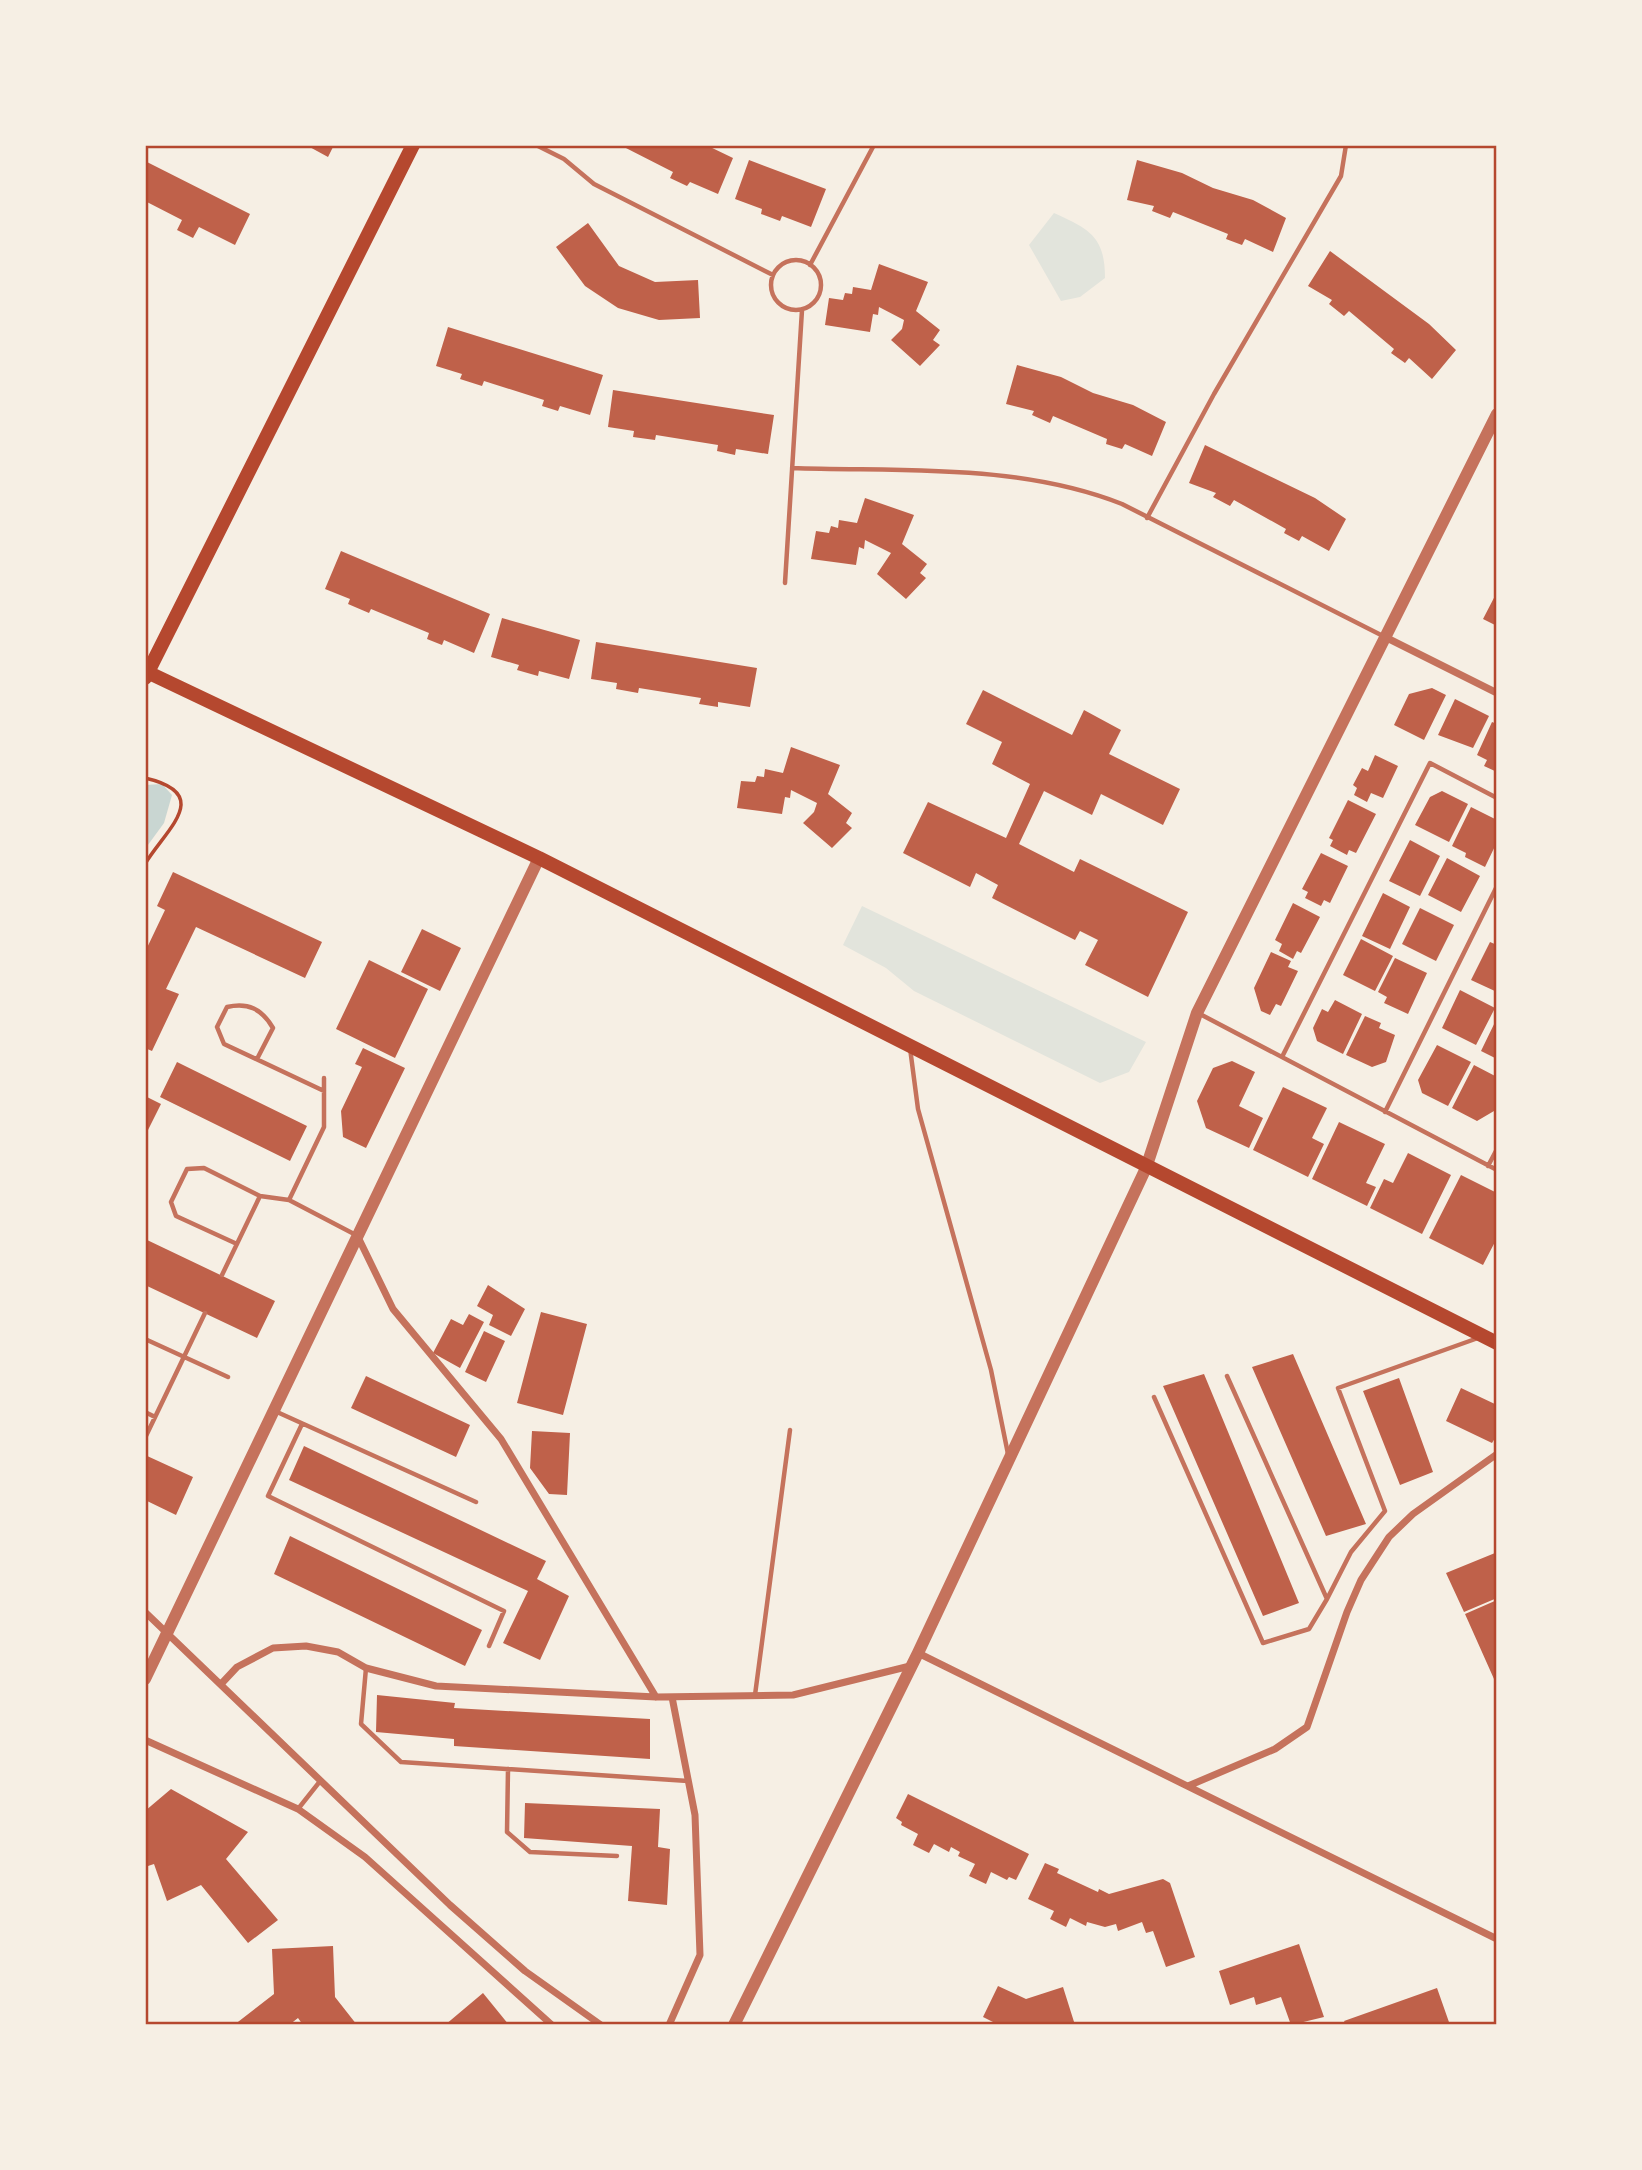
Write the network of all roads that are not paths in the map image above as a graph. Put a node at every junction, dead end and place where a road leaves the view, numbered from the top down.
1 (413, 145) edge
2 (536, 145) edge
3 (874, 145) edge
4 (1346, 145) edge
5 (810, 265) junction
6 (773, 275) junction
7 (802, 310) junction
8 (1497, 414) edge
9 (792, 468) junction
10 (1147, 517) junction
11 (785, 583) dead end
12 (1385, 637) junction
13 (146, 674) edge
14 (1497, 693) edge
15 (1497, 798) edge
16 (539, 858) junction
17 (1497, 886) edge
18 (1197, 1013) junction
19 (910, 1047) junction
20 (1282, 1057) junction
21 (257, 1059) junction
22 (324, 1078) dead end
23 (324, 1091) junction
24 (1385, 1112) junction
25 (1497, 1149) edge
26 (1488, 1166) junction
27 (1146, 1168) junction
28 (1497, 1170) edge
29 (260, 1196) junction
30 (289, 1200) junction
31 (357, 1235) junction
32 (237, 1244) junction
33 (222, 1275) dead end
34 (205, 1313) dead end
35 (145, 1339) edge
36 (1490, 1340) edge
37 (184, 1357) junction
38 (1227, 1376) dead end
39 (228, 1377) dead end
40 (1154, 1397) dead end
41 (273, 1410) junction
42 (145, 1412) edge
43 (155, 1417) junction
44 (302, 1424) junction
45 (790, 1430) dead end
46 (145, 1438) edge
47 (1497, 1454) edge
48 (1009, 1455) junction
49 (476, 1502) dead end
50 (1327, 1599) junction
51 (145, 1612) edge
52 (167, 1630) junction
53 (489, 1646) dead end
54 (918, 1653) junction
55 (911, 1666) junction
56 (366, 1668) junction
57 (145, 1678) edge
58 (222, 1683) junction
59 (755, 1695) junction
60 (656, 1697) junction
61 (672, 1697) junction
62 (145, 1740) edge
63 (508, 1769) junction
64 (321, 1780) junction
65 (688, 1781) junction
66 (1188, 1786) junction
67 (298, 1809) junction
68 (617, 1856) dead end
69 (1497, 1938) edge
70 (552, 2025) edge
71 (601, 2025) edge
72 (669, 2025) edge
73 (734, 2025) edge

1 - 13 main road
2 - 6 lane
3 - 5 lane
4 - 10 lane
5 - 6 lane
5 - 7 lane
6 - 7 lane
7 - 9 lane
8 - 12 street
9 - 10 lane
9 - 11 lane
10 - 12 lane
12 - 14 street
12 - 18 street
13 - 16 main road
15 - 20 lane
16 - 19 main road
16 - 31 street
17 - 24 lane
18 - 20 lane
18 - 27 street
19 - 27 main road
19 - 48 lane
20 - 24 lane
21 - 21 lane
21 - 23 lane
22 - 23 lane
23 - 30 lane
24 - 26 lane
25 - 26 lane
26 - 28 lane
27 - 36 main road
27 - 48 street
29 - 30 lane
29 - 32 lane
29 - 32 lane
30 - 31 lane
31 - 41 street
31 - 60 street
32 - 33 lane
34 - 37 lane
35 - 37 lane
36 - 50 lane
37 - 39 lane
37 - 43 lane
38 - 50 lane
40 - 50 lane
41 - 44 lane
41 - 52 street
42 - 43 lane
43 - 46 lane
44 - 49 lane
44 - 53 lane
45 - 59 lane
47 - 66 street
48 - 54 street
51 - 52 street
52 - 57 street
52 - 58 street
54 - 55 street
54 - 66 street
55 - 59 street
55 - 73 street
56 - 58 street
56 - 60 street
56 - 63 lane
58 - 64 street
59 - 61 street
60 - 61 street
61 - 65 street
62 - 67 street
63 - 65 lane
63 - 68 lane
64 - 67 lane
64 - 71 street
65 - 72 street
66 - 69 street
67 - 70 street

